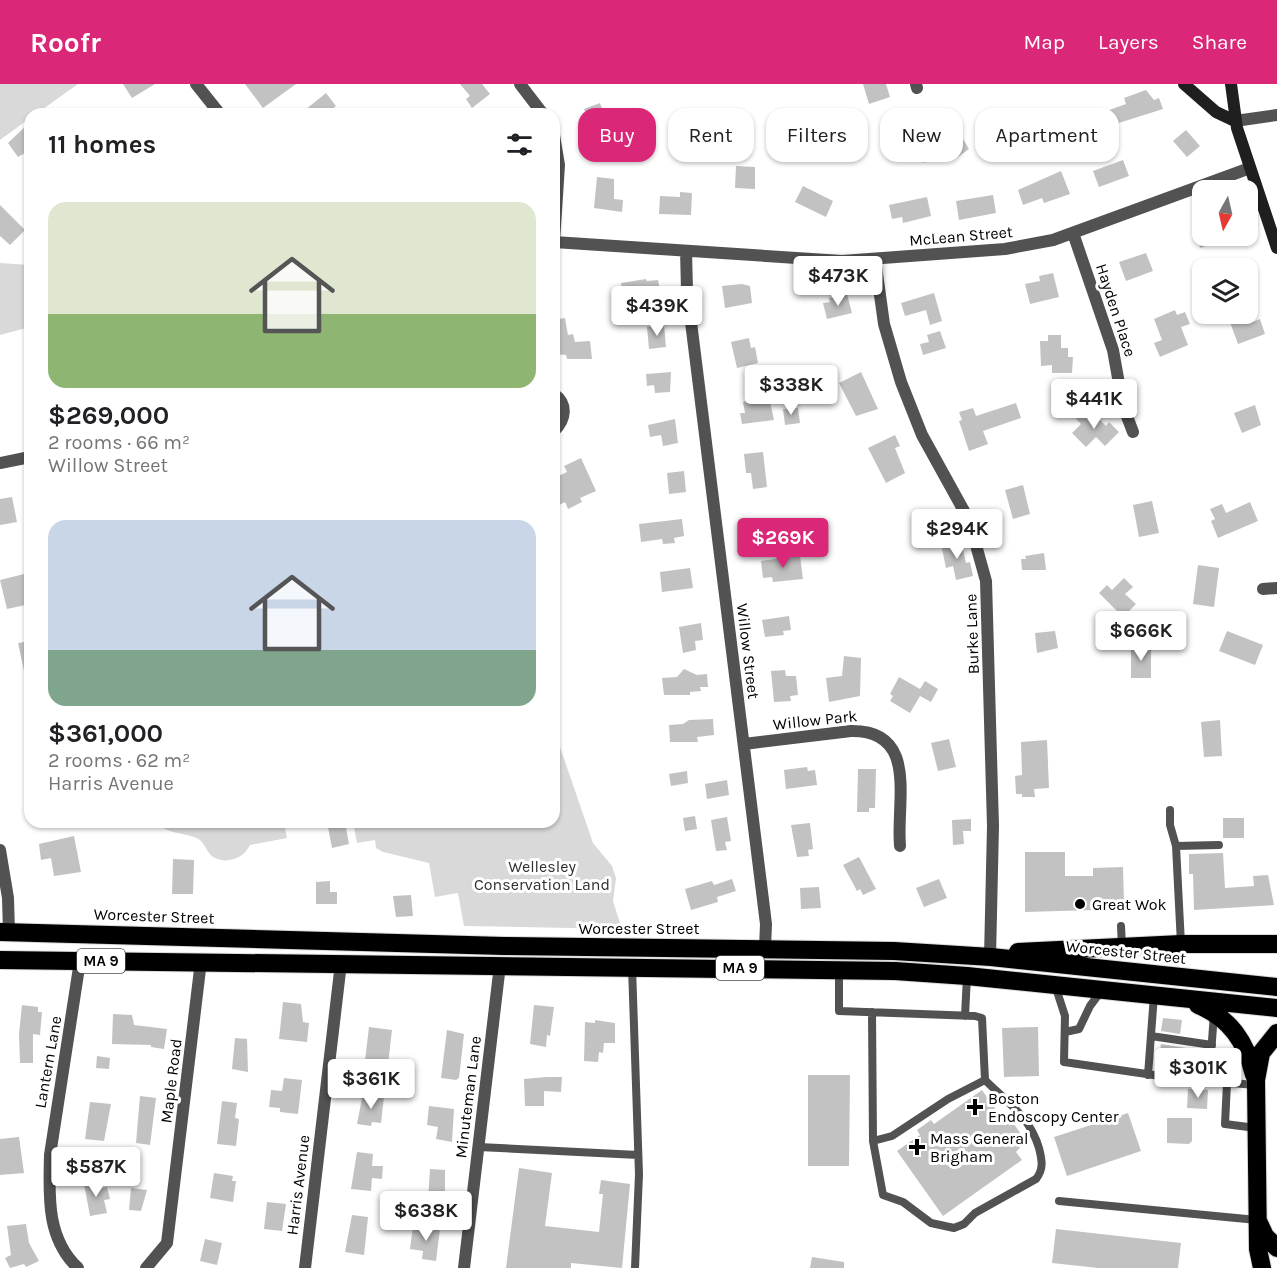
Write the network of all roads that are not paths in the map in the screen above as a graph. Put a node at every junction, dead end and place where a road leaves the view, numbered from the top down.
1 (196, 84) edge
2 (520, 84) edge
3 (1184, 84) edge
4 (1231, 84) edge
5 (215, 108) edge
6 (538, 108) edge
7 (1277, 115) edge
8 (1235, 121) junction
9 (1250, 168) junction
10 (1073, 233) junction
11 (560, 242) edge
12 (1277, 248) edge
13 (686, 251) junction
14 (875, 259) junction
15 (560, 399) edge
16 (560, 425) edge
17 (1133, 432) dead end
18 (24, 458) edge
19 (0, 463) edge
20 (1277, 588) edge
21 (1263, 589) dead end
22 (744, 744) junction
23 (1170, 810) dead end
24 (1219, 845) dead end
25 (900, 846) dead end
26 (1176, 846) junction
27 (0, 850) edge
28 (1121, 926) dead end
29 (4, 932) edge
30 (1181, 944) junction
31 (1277, 944) edge
32 (765, 948) junction
33 (1122, 948) junction
34 (990, 957) junction
35 (0, 960) edge
36 (80, 961) junction
37 (201, 962) junction
38 (341, 963) junction
39 (500, 965) junction
40 (633, 967) junction
41 (839, 970) junction
42 (967, 976) junction
43 (1054, 985) junction
44 (1277, 987) edge
45 (1102, 989) junction
46 (1154, 995) junction
47 (1175, 997) junction
48 (1277, 1008) edge
49 (872, 1012) junction
50 (1214, 1012) junction
51 (965, 1016) junction
52 (1065, 1032) junction
53 (1277, 1033) edge
54 (1151, 1035) junction
55 (1212, 1044) junction
56 (1149, 1075) junction
57 (985, 1080) junction
58 (1209, 1082) junction
59 (1227, 1083) junction
60 (1256, 1083) junction
61 (1256, 1128) junction
62 (873, 1141) junction
63 (478, 1147) junction
64 (638, 1155) junction
65 (1059, 1201) dead end
66 (1258, 1220) junction
67 (1277, 1248) edge
68 (78, 1268) edge
69 (147, 1268) edge
70 (305, 1268) edge
71 (464, 1268) edge
72 (635, 1268) edge
73 (1262, 1268) edge

1 - 5 street
2 - 6 street
3 - 8 main road
4 - 8 main road
7 - 8 street
8 - 9 main road
9 - 10 street, McLean Street
9 - 12 main road
10 - 14 street, McLean Street
10 - 17 street, Hayden Place
11 - 13 street, McLean Street
13 - 14 street, McLean Street
13 - 22 street, Willow Street
14 - 34 street, Burke Lane
15 - 16 street
18 - 19 street
20 - 21 street
22 - 25 street, Willow Park
22 - 32 street, Willow Street
23 - 26 lane
24 - 26 lane
26 - 30 lane
27 - 29 street
28 - 33 lane
29 - 32 highway, Worcester Street / MA 9
30 - 31 highway
30 - 33 highway
32 - 34 highway, Worcester Street / MA 9
33 - 34 highway
34 - 44 highway, Worcester Street / MA 9
35 - 36 highway, MA 9
36 - 37 highway, MA 9
36 - 68 street, Lantern Lane
37 - 38 highway, MA 9
37 - 69 street, Maple Road
38 - 39 highway, MA 9
38 - 70 street, Harris Avenue
39 - 40 highway, MA 9
39 - 63 street, Minuteman Lane
40 - 41 highway, MA 9
40 - 64 lane
41 - 42 highway, MA 9
41 - 49 lane
42 - 43 highway, MA 9
42 - 51 lane
43 - 45 highway, MA 9
43 - 52 lane
45 - 46 highway, MA 9
45 - 52 lane
46 - 47 highway, MA 9
46 - 54 lane
47 - 48 highway, MA 9
47 - 50 highway
49 - 51 lane
49 - 62 lane
50 - 55 lane
50 - 60 highway
51 - 57 lane
52 - 56 lane
53 - 60 highway
54 - 55 lane
54 - 56 lane
55 - 58 lane
56 - 58 lane
57 - 62 lane
57 - 62 lane
58 - 59 lane
59 - 60 lane
59 - 61 lane
60 - 61 highway
61 - 66 highway
63 - 64 lane
63 - 71 street, Minuteman Lane
64 - 72 lane
65 - 66 lane
66 - 67 highway
66 - 73 highway

